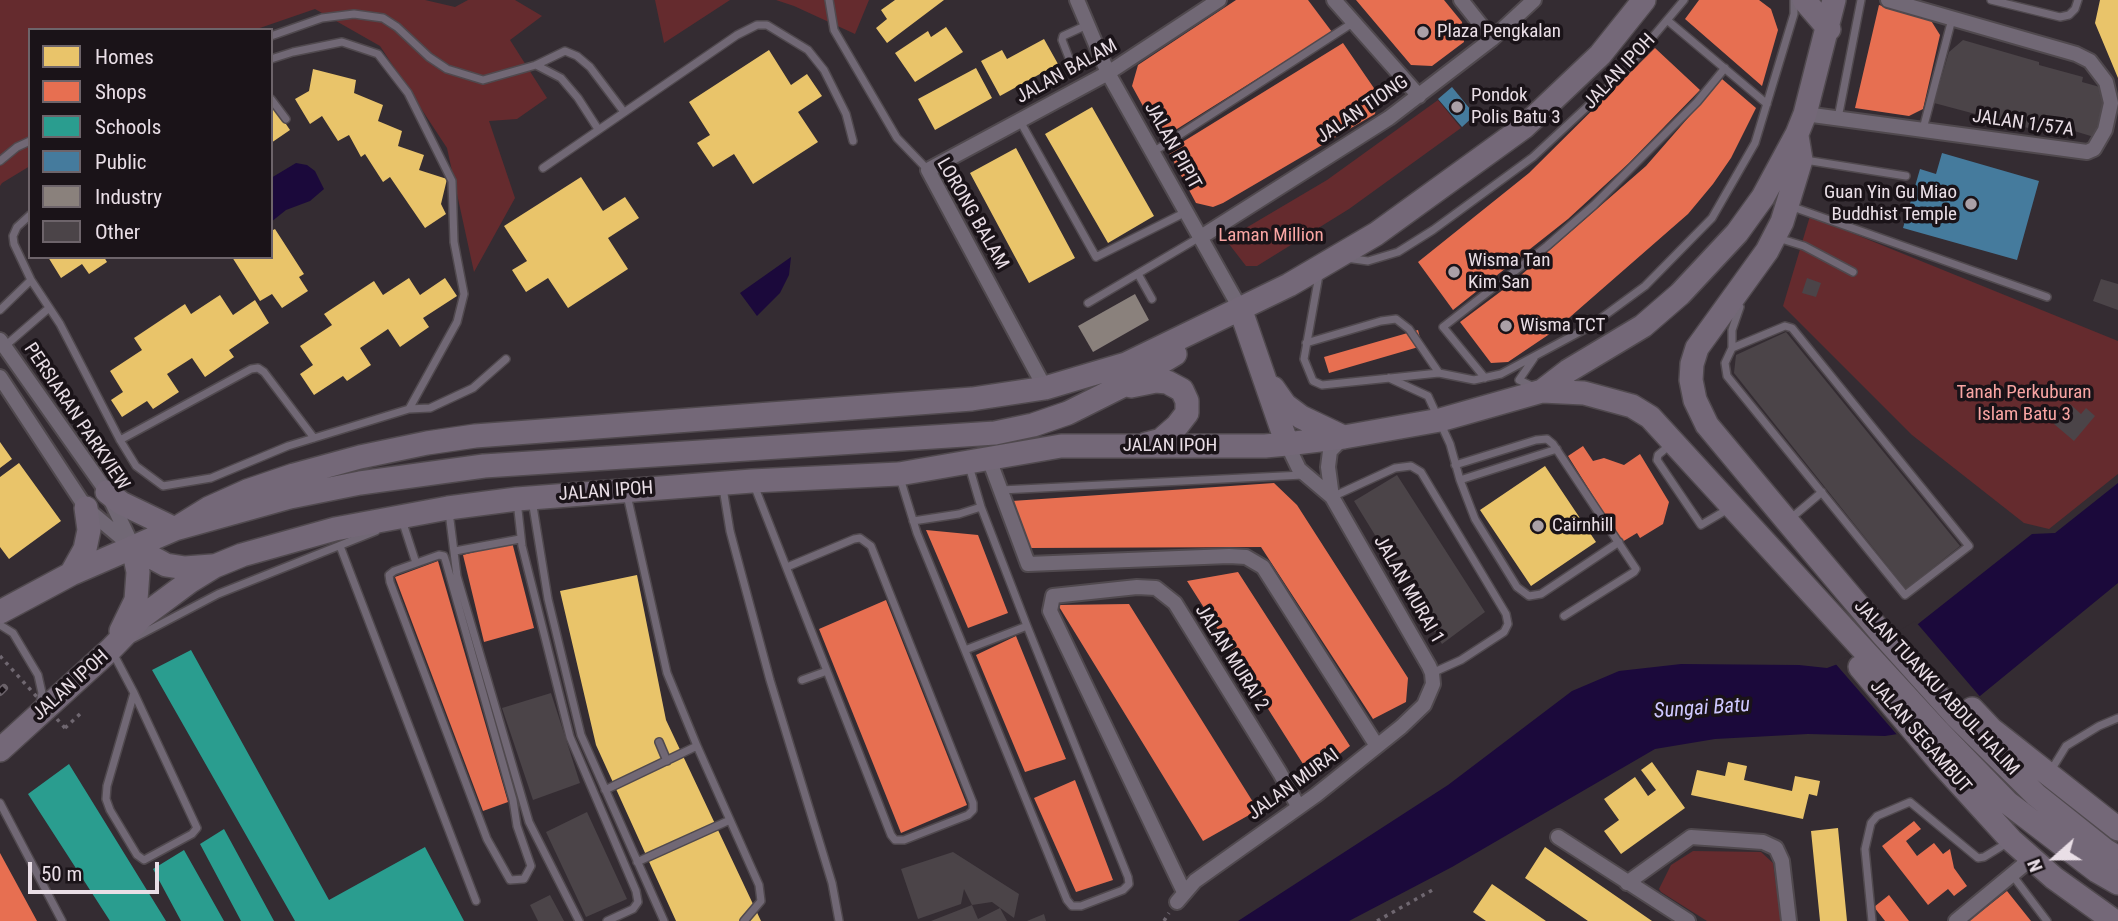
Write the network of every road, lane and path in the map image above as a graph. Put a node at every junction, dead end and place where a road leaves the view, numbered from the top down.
1 (829, 0) edge
2 (1219, 0) edge
3 (1335, 0) edge
4 (1461, 0) edge
5 (1534, 0) edge
6 (1644, 0) edge
7 (1684, 0) edge
8 (1794, 0) edge
9 (1804, 0) edge
10 (1835, 0) edge
11 (1861, 0) edge
12 (1888, 0) edge
13 (1991, 0) edge
14 (2078, 0) edge
15 (1080, 1) edge
16 (1952, 19) junction
17 (1667, 20) junction
18 (1354, 22) junction
19 (1088, 25) junction
20 (1829, 29) junction
21 (273, 35) edge
22 (1492, 39) junction
23 (273, 58) edge
24 (1069, 58) dead end
25 (536, 65) junction
26 (1725, 68) junction
27 (1108, 73) junction
28 (1419, 96) junction
29 (273, 102) edge
30 (1767, 103) junction
31 (624, 111) junction
32 (1838, 118) junction
33 (286, 119) dead end
34 (1020, 121) junction
35 (1801, 124) junction
36 (1923, 129) junction
37 (598, 130) junction
38 (853, 141) dead end
39 (28, 142) edge
40 (1153, 152) junction
41 (1801, 160) junction
42 (0, 161) edge
43 (543, 167) dead end
44 (928, 170) junction
45 (1906, 176) dead end
46 (1788, 205) junction
47 (1186, 212) junction
48 (28, 217) edge
49 (1201, 237) junction
50 (1771, 244) junction
51 (1329, 262) junction
52 (1853, 272) dead end
53 (1138, 274) junction
54 (31, 280) junction
55 (2047, 297) dead end
56 (1152, 299) dead end
57 (1088, 303) dead end
58 (49, 308) junction
59 (1240, 308) junction
60 (0, 310) edge
61 (1306, 343) junction
62 (2, 344) edge
63 (1732, 348) junction
64 (1534, 357) junction
65 (506, 359) dead end
66 (1439, 373) junction
67 (0, 377) edge
68 (1388, 377) junction
69 (1265, 378) junction
70 (1485, 378) junction
71 (1045, 388) junction
72 (1114, 390) junction
73 (1542, 391) junction
74 (409, 409) junction
75 (1437, 413) junction
76 (1344, 437) junction
77 (314, 438) junction
78 (120, 440) junction
79 (1674, 442) junction
80 (1287, 444) junction
81 (1140, 445) junction
82 (1557, 449) junction
83 (978, 461) junction
84 (1455, 465) junction
85 (900, 474) junction
86 (1304, 474) junction
87 (1460, 480) junction
88 (752, 481) junction
89 (722, 484) junction
90 (1000, 490) junction
91 (626, 491) junction
92 (107, 492) junction
93 (1822, 492) junction
94 (1332, 497) junction
95 (524, 498) junction
96 (1733, 506) junction
97 (981, 507) junction
98 (86, 508) junction
99 (448, 508) junction
100 (401, 516) junction
101 (913, 520) junction
102 (1752, 527) junction
103 (1793, 528) junction
104 (176, 529) junction
105 (520, 539) junction
106 (1619, 542) junction
107 (340, 546) junction
108 (133, 547) junction
109 (455, 551) junction
110 (416, 563) junction
111 (215, 566) junction
112 (787, 567) junction
113 (71, 574) junction
114 (0, 611) edge
115 (1564, 616) dead end
116 (0, 625) edge
117 (1027, 626) junction
118 (111, 649) junction
119 (965, 649) junction
120 (0, 656) edge
121 (827, 671) junction
122 (1432, 673) junction
123 (802, 680) dead end
124 (134, 693) junction
125 (1424, 705) joint
126 (38, 715) junction
127 (83, 716) dead end
128 (2118, 718) edge
129 (659, 742) dead end
130 (697, 746) junction
131 (1377, 746) junction
132 (0, 750) edge
133 (667, 761) junction
134 (2049, 774) junction
135 (605, 790) junction
136 (0, 803) edge
137 (1298, 806) junction
138 (730, 820) junction
139 (2118, 829) edge
140 (1558, 837) dead end
141 (2011, 840) junction
142 (2032, 858) junction
143 (2118, 858) edge
144 (638, 862) junction
145 (2013, 876) junction
146 (2054, 878) junction
147 (1628, 883) junction
148 (2118, 883) edge
149 (1436, 888) dead end
150 (1181, 897) joint
151 (476, 901) dead end
152 (1386, 916) junction
153 (1672, 917) edge
154 (62, 921) edge
155 (579, 921) edge
156 (607, 921) edge
157 (664, 921) edge
158 (744, 921) edge
159 (838, 921) edge
160 (1377, 921) edge
161 (1391, 921) edge
162 (1688, 921) edge
163 (1789, 921) edge
164 (1872, 921) edge
165 (1956, 921) edge
166 (2047, 921) edge
167 (2091, 921) edge
168 (2114, 921) edge

1 - 44 lane, LORONG BALAM
2 - 27 street, JALAN BALAM
3 - 18 street
4 - 22 street
5 - 22 street, JALAN TIONG
6 - 51 main road
7 - 17 lane, JALAN IPOH
8 - 30 lane
9 - 20 main road
10 - 20 main road
11 - 32 lane
12 - 16 street, JALAN 1/57A
13 - 14 lane
15 - 19 street, JALAN PIPIT
16 - 36 lane
16 - 36 street, JALAN 1/57A
17 - 26 lane
17 - 51 lane, JALAN IPOH
18 - 28 street
18 - 40 lane
19 - 24 lane
19 - 27 street, JALAN PIPIT
20 - 35 main road
21 - 25 lane
22 - 28 street, JALAN TIONG
23 - 74 lane
25 - 31 lane
25 - 37 lane
26 - 30 lane
26 - 70 lane
27 - 34 street, JALAN BALAM
27 - 40 street, JALAN PIPIT
28 - 49 street, JALAN TIONG
29 - 33 lane
30 - 64 lane
31 - 37 lane
31 - 38 lane
32 - 35 street, JALAN 1/57A
32 - 36 street, JALAN 1/57A
34 - 44 street, JALAN BALAM
34 - 47 lane
35 - 41 main road
35 - 73 main road
37 - 43 lane
39 - 42 lane
40 - 47 street, JALAN PIPIT
41 - 45 lane
41 - 46 main road
44 - 71 street, LORONG BALAM
46 - 50 main road
46 - 55 lane
47 - 49 street, JALAN PIPIT
48 - 54 lane
49 - 53 lane
49 - 59 street, JALAN PIPIT
50 - 52 lane
50 - 63 lane
50 - 103 main road
51 - 59 main road
51 - 61 lane
53 - 56 lane
53 - 57 lane
54 - 58 lane
54 - 60 lane
58 - 62 lane
58 - 78 lane
59 - 69 main road
59 - 71 main road
59 - 72 main road, JALAN IPOH
61 - 66 lane
61 - 68 lane
62 - 92 street, PERSIARAN PARKVIEW
63 - 93 lane
63 - 93 lane
64 - 70 lane
64 - 73 lane
65 - 74 lane
66 - 68 lane
66 - 70 lane
67 - 98 street
68 - 75 lane
69 - 76 main road
69 - 80 main road
71 - 104 main road
72 - 81 main road
72 - 104 main road, JALAN IPOH
73 - 75 main road, JALAN IPOH
73 - 79 main road
74 - 77 lane
75 - 76 main road, JALAN IPOH
75 - 84 lane
76 - 80 main road, JALAN IPOH
76 - 94 street, JALAN MURAI 1
77 - 78 lane
77 - 78 lane
79 - 96 main road
79 - 96 lane
80 - 81 main road, JALAN IPOH
80 - 86 street, JALAN MURAI 1
81 - 83 main road, JALAN IPOH
82 - 84 lane
82 - 87 lane
82 - 106 lane
83 - 85 main road, JALAN IPOH
83 - 90 street
83 - 97 lane
84 - 87 lane
85 - 88 main road, JALAN IPOH
85 - 101 lane
86 - 90 lane
86 - 94 street, JALAN MURAI 1
87 - 106 lane
88 - 89 main road, JALAN IPOH
88 - 112 lane
89 - 91 main road, JALAN IPOH
89 - 159 lane
90 - 131 street
91 - 95 main road, JALAN IPOH
91 - 130 lane
92 - 104 main road
92 - 108 street, PERSIARAN PARKVIEW
93 - 103 lane
94 - 122 street, JALAN MURAI 1
94 - 122 lane
95 - 99 main road, JALAN IPOH
95 - 105 lane
95 - 135 lane
96 - 102 main road
97 - 101 lane
97 - 117 lane
98 - 108 street
98 - 113 main road
99 - 100 main road, JALAN IPOH
99 - 109 lane
100 - 107 lane
100 - 110 lane
100 - 111 main road, JALAN IPOH
101 - 119 lane
102 - 141 main road, JALAN SEGAMBUT
102 - 148 main road, JALAN TUANKU ABDUL HALIM
103 - 134 main road
103 - 143 main road, JALAN TUANKU ABDUL HALIM
104 - 108 main road, JALAN IPOH
105 - 109 lane
105 - 156 lane
106 - 115 lane
107 - 118 lane
107 - 151 lane
108 - 111 main road
108 - 113 main road, JALAN IPOH
108 - 118 main road
109 - 155 lane
110 - 110 lane
111 - 118 main road, JALAN IPOH
112 - 121 lane
112 - 121 lane
113 - 114 main road, JALAN IPOH
116 - 126 lane
117 - 119 lane
117 - 119 lane
118 - 124 lane
118 - 126 main road, JALAN IPOH
120 - 127 path, bridge
121 - 123 lane
122 - 125 street, JALAN MURAI 1
124 - 124 lane
125 - 131 street, JALAN MURAI
126 - 132 main road, JALAN IPOH
128 - 134 lane
129 - 133 lane
130 - 133 lane
130 - 138 lane
131 - 137 street, JALAN MURAI
133 - 135 lane
134 - 139 main road
135 - 144 lane
136 - 154 lane
137 - 150 street, JALAN MURAI
137 - 150 street, JALAN MURAI 2
138 - 144 lane
138 - 158 lane
140 - 147 street
141 - 142 main road, JALAN SEGAMBUT
141 - 164 lane
142 - 145 street
142 - 146 main road, JALAN SEGAMBUT
144 - 157 lane
145 - 165 street
145 - 166 lane
146 - 167 main road
146 - 168 main road, JALAN SEGAMBUT
147 - 153 street
147 - 163 street
149 - 152 path
152 - 160 path
152 - 161 path
153 - 162 street

